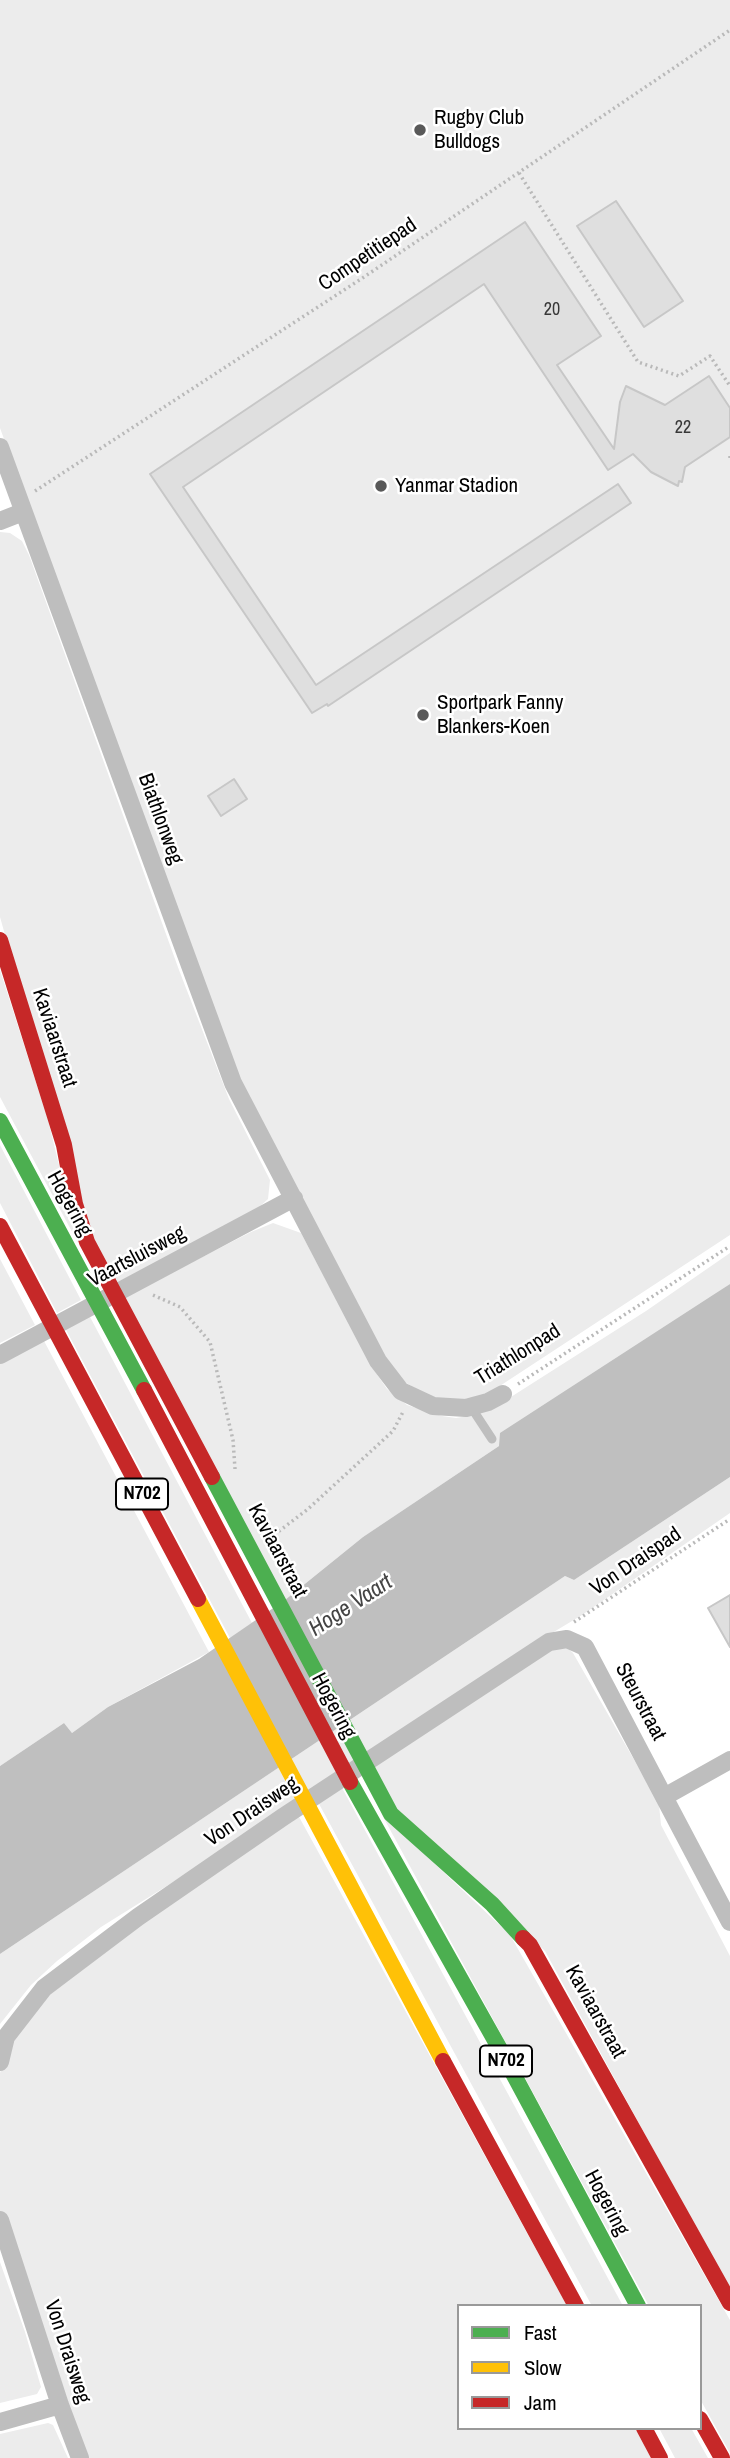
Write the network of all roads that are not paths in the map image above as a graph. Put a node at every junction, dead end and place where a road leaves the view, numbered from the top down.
1 (0, 447) edge
2 (21, 505) junction
3 (0, 521) edge
4 (0, 940) edge
5 (0, 1121) edge
6 (295, 1198) junction
7 (0, 1226) edge
8 (0, 1354) edge
9 (503, 1394) road end
10 (471, 1407) junction
11 (492, 1439) dead end
12 (566, 1639) joint
13 (730, 1760) edge
14 (664, 1797) junction
15 (730, 1922) edge
16 (0, 2062) edge
17 (0, 2220) edge
18 (730, 2303) edge
19 (575, 2304) edge
20 (637, 2304) edge
21 (60, 2405) junction
22 (0, 2421) edge
23 (702, 2423) edge
24 (645, 2430) edge
25 (80, 2458) edge
26 (660, 2458) edge
27 (722, 2458) edge

1 - 2 street, Biathlonweg
2 - 3 street
2 - 6 street, Biathlonweg
4 - 18 main road, Kaviaarstraat
5 - 20 main road, Hogering / N702
6 - 8 street, Vaartsluisweg
6 - 10 street, Triathlonpad
7 - 19 main road, N702
9 - 10 street, Triathlonpad
10 - 11 lane
12 - 14 street, Steurstraat
12 - 16 street, Von Draisweg
13 - 14 street
14 - 15 street, Steurstraat
17 - 21 street, Von Draisweg
21 - 22 street
21 - 25 street, Von Draisweg
23 - 27 main road
24 - 26 main road

